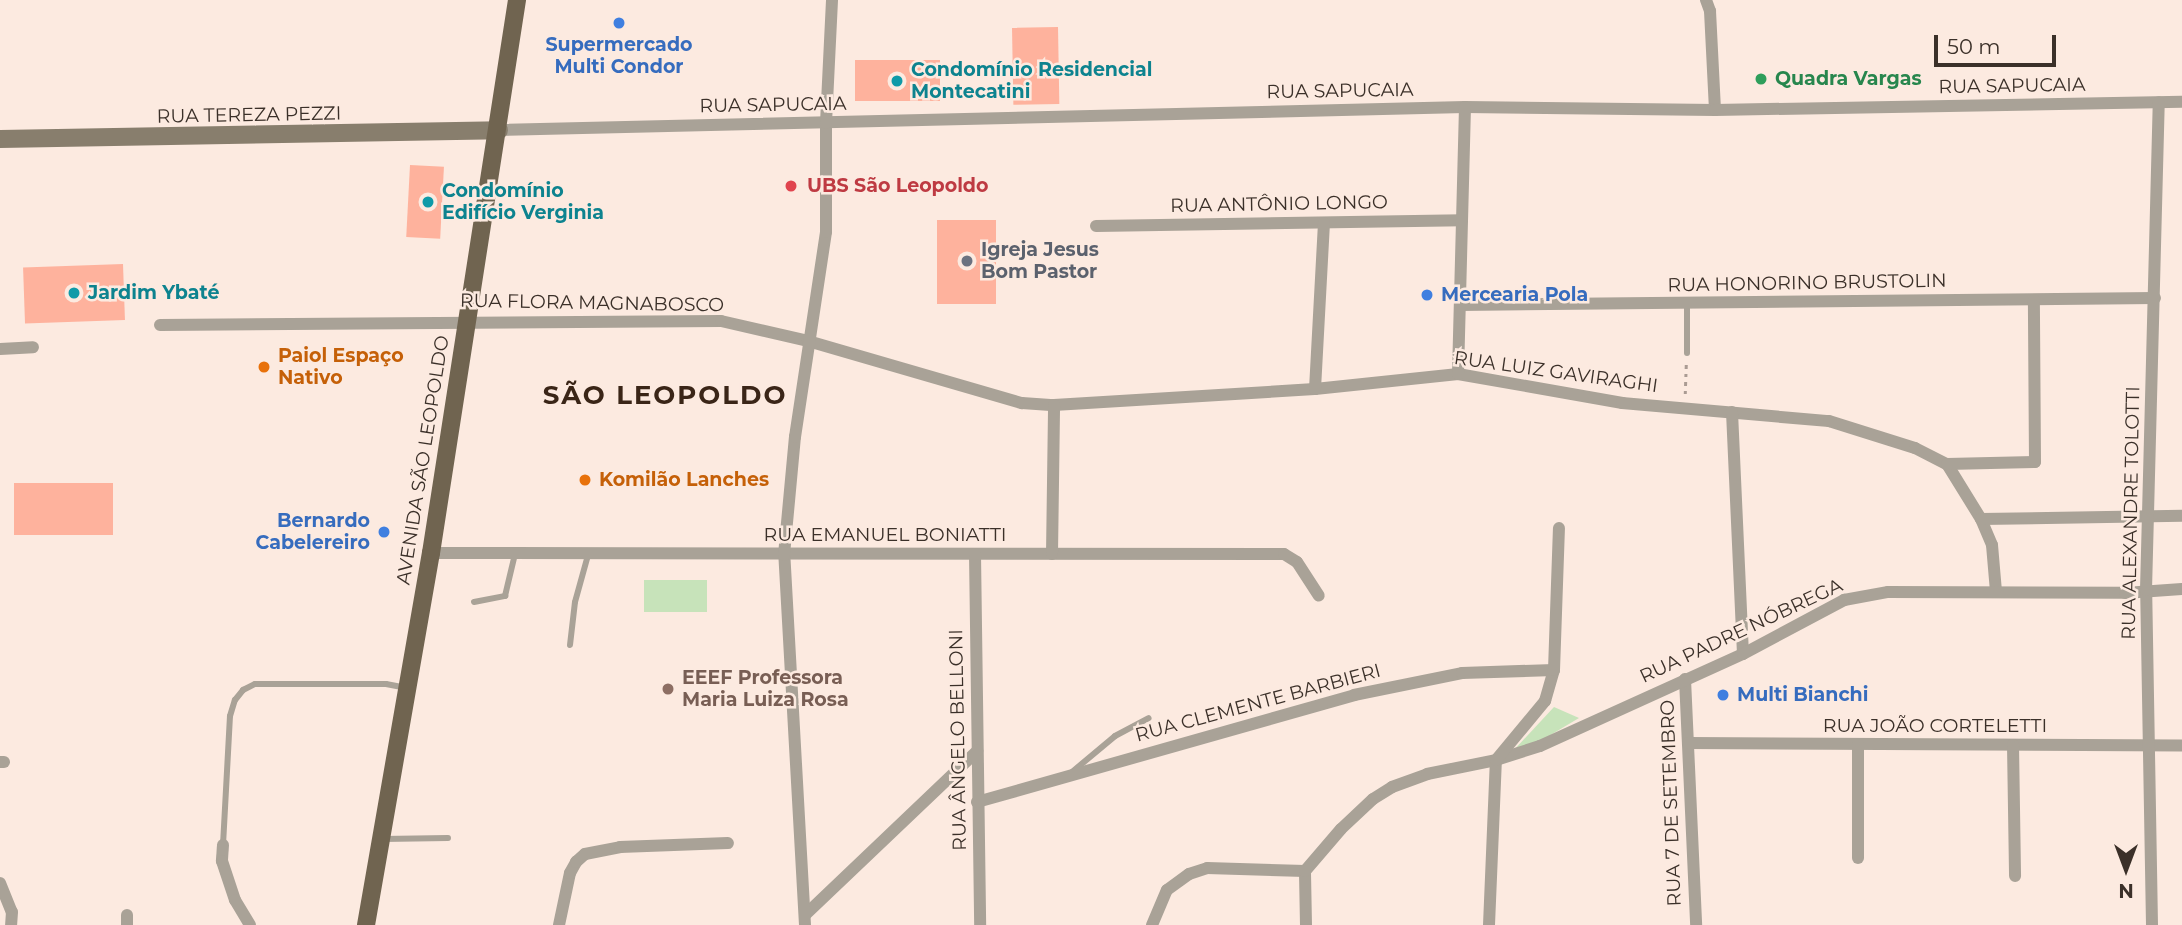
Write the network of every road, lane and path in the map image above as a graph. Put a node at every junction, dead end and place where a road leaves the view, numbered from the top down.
1 (517, 0) edge
2 (832, 0) edge
3 (1706, 0) edge
4 (2159, 102) junction
5 (2182, 102) edge
6 (1465, 107) junction
7 (1715, 110) junction
8 (826, 122) junction
9 (499, 130) junction
10 (0, 139) edge
11 (1462, 220) junction
12 (1324, 223) junction
13 (1096, 226) dead end
14 (2155, 298) junction
15 (2034, 300) junction
16 (1687, 303) junction
17 (1460, 305) junction
18 (466, 321) junction
19 (160, 325) dead end
20 (808, 341) junction
21 (33, 346) dead end
22 (0, 349) edge
23 (1687, 353) joint
24 (1458, 374) junction
25 (1315, 389) junction
26 (1054, 405) junction
27 (1684, 408) junction
28 (1732, 412) junction
29 (1947, 464) junction
30 (2148, 515) junction
31 (2182, 516) edge
32 (1982, 519) junction
33 (1559, 528) dead end
34 (431, 553) junction
35 (514, 554) junction
36 (975, 554) junction
37 (1052, 554) junction
38 (588, 555) junction
39 (784, 555) junction
40 (2182, 589) edge
41 (2146, 590) junction
42 (1996, 592) junction
43 (1319, 596) dead end
44 (474, 602) dead end
45 (570, 645) dead end
46 (1743, 654) junction
47 (1554, 670) junction
48 (1685, 679) junction
49 (406, 688) junction
50 (1149, 718) dead end
51 (1688, 743) junction
52 (1858, 745) junction
53 (2013, 745) junction
54 (2149, 746) junction
55 (2182, 746) edge
56 (977, 751) junction
57 (1496, 760) junction
58 (1071, 773) junction
59 (977, 802) junction
60 (448, 838) dead end
61 (381, 839) junction
62 (727, 843) dead end
63 (223, 845) joint
64 (1858, 858) dead end
65 (1305, 871) junction
66 (2015, 876) dead end
67 (0, 883) edge
68 (805, 920) edge
69 (12, 925) edge
70 (250, 925) edge
71 (366, 925) edge
72 (559, 925) edge
73 (980, 925) edge
74 (1152, 925) edge
75 (1306, 925) edge
76 (1489, 925) edge
77 (1696, 925) edge
78 (2152, 925) edge

1 - 9 main road, AVENIDA SÃO LEOPOLDO
2 - 8 street
3 - 7 street
4 - 5 street, RUA SAPUCAIA
4 - 7 street, RUA SAPUCAIA
4 - 14 street, RUA ALEXANDRE TOLOTTI
6 - 7 street, RUA SAPUCAIA
6 - 8 street, RUA SAPUCAIA
6 - 11 street
8 - 9 street, RUA SAPUCAIA
8 - 20 street
9 - 10 street, RUA TEREZA PEZZI
9 - 18 main road, AVENIDA SÃO LEOPOLDO
11 - 12 street, RUA ANTÔNIO LONGO
11 - 17 street
12 - 13 street, RUA ANTÔNIO LONGO
12 - 25 street
14 - 15 street, RUA HONORINO BRUSTOLIN
14 - 30 street, RUA ALEXANDRE TOLOTTI
15 - 16 street, RUA HONORINO BRUSTOLIN
15 - 29 street
16 - 17 street, RUA HONORINO BRUSTOLIN
16 - 23 lane
17 - 24 street
18 - 19 street, RUA FLORA MAGNABOSCO
18 - 20 street, RUA FLORA MAGNABOSCO
18 - 34 main road, AVENIDA SÃO LEOPOLDO
20 - 26 street, RUA FLORA MAGNABOSCO
20 - 39 street
21 - 22 street
23 - 27 path
24 - 25 street, RUA LUIZ GAVIRAGHI
24 - 27 street, RUA LUIZ GAVIRAGHI
25 - 26 street, RUA LUIZ GAVIRAGHI
26 - 37 street
27 - 28 street, RUA LUIZ GAVIRAGHI
28 - 29 street, RUA LUIZ GAVIRAGHI
28 - 46 street
29 - 32 street
30 - 31 street
30 - 32 street
30 - 41 street, RUA ALEXANDRE TOLOTTI
32 - 42 street
33 - 47 street
34 - 35 street, RUA EMANUEL BONIATTI
34 - 49 main road, AVENIDA SÃO LEOPOLDO
35 - 38 street, RUA EMANUEL BONIATTI
35 - 44 lane
36 - 37 street, RUA EMANUEL BONIATTI
36 - 39 street, RUA EMANUEL BONIATTI
36 - 56 street, RUA ÂNGELO BELLONI
37 - 43 street, RUA EMANUEL BONIATTI
38 - 39 street, RUA EMANUEL BONIATTI
38 - 45 lane
39 - 68 street
40 - 41 street, RUA PADRE NÓBREGA
41 - 42 street, RUA PADRE NÓBREGA
41 - 54 street, RUA ALEXANDRE TOLOTTI
42 - 46 street, RUA PADRE NÓBREGA
46 - 48 street, RUA PADRE NÓBREGA
47 - 57 street
47 - 58 street, RUA CLEMENTE BARBIERI
48 - 51 street, RUA 7 DE SETEMBRO
48 - 57 street, RUA PADRE NÓBREGA
49 - 61 main road, AVENIDA SÃO LEOPOLDO
49 - 63 lane
50 - 58 lane
51 - 52 street, RUA JOÃO CORTELETTI
51 - 77 street, RUA 7 DE SETEMBRO
52 - 53 street, RUA JOÃO CORTELETTI
52 - 64 street
53 - 54 street, RUA JOÃO CORTELETTI
53 - 66 street
54 - 55 street, RUA JOÃO CORTELETTI
54 - 78 street, RUA ALEXANDRE TOLOTTI
56 - 59 street, RUA ÂNGELO BELLONI
56 - 68 street
57 - 65 street, RUA PADRE NÓBREGA
57 - 76 street
58 - 59 street, RUA CLEMENTE BARBIERI
59 - 73 street, RUA ÂNGELO BELLONI
60 - 61 lane
61 - 71 main road, AVENIDA SÃO LEOPOLDO
62 - 72 street
63 - 70 street
65 - 74 street
65 - 75 street
67 - 69 street

